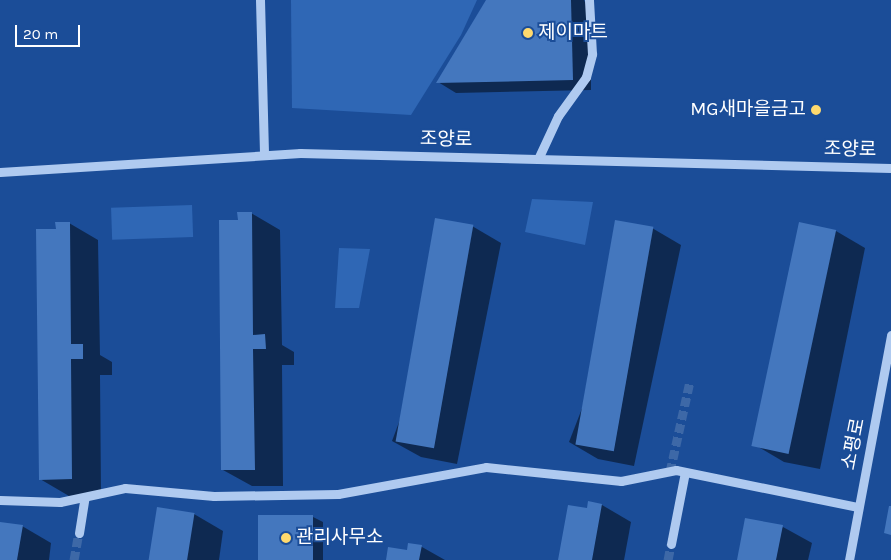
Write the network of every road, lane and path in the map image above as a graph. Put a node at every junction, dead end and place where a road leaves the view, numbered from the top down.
1 (260, 0) edge
2 (589, 0) edge
3 (264, 153) junction
4 (538, 159) junction
5 (891, 168) edge
6 (0, 172) edge
7 (891, 335) edge
8 (685, 472) junction
9 (85, 497) junction
10 (0, 500) edge
11 (858, 507) junction
12 (78, 533) tunnel mouth
13 (671, 544) tunnel mouth
14 (849, 560) edge

1 - 3 street
2 - 4 street
3 - 4 street, 조양로
3 - 6 street, 조양로
4 - 5 street, 조양로
7 - 11 street, 소평로
8 - 9 street
8 - 11 street
8 - 13 street
9 - 10 street
9 - 12 street
11 - 14 street, 소평로

